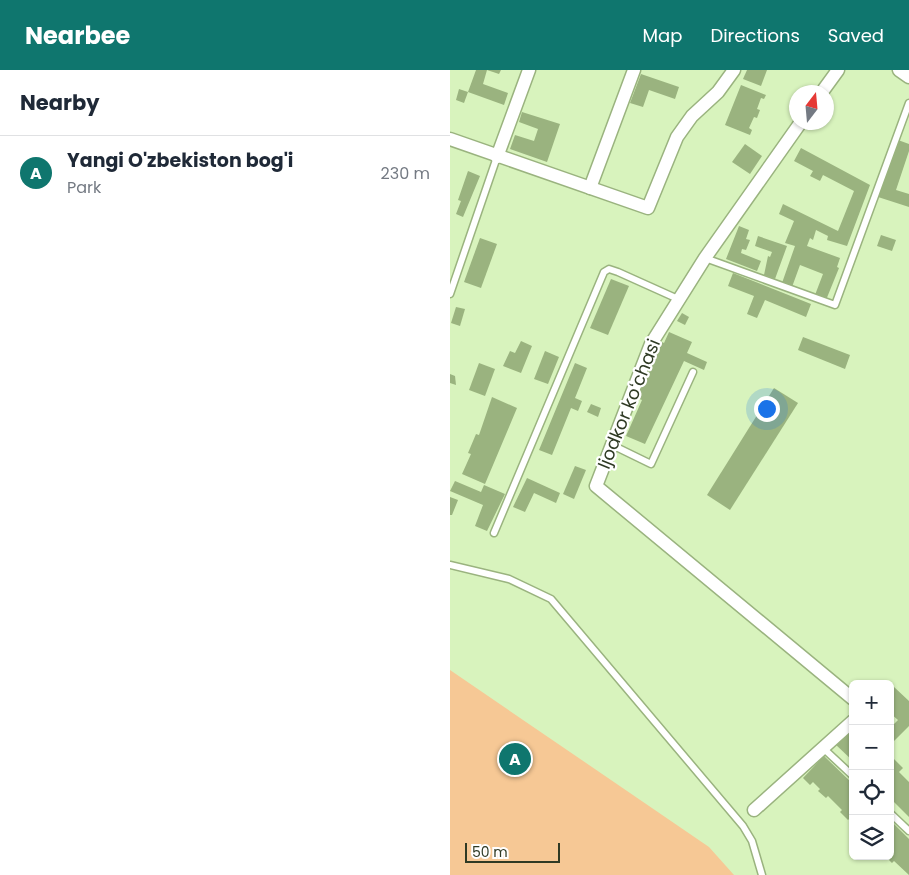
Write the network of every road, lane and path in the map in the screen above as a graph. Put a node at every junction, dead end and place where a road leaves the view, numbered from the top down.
1 (529, 70) edge
2 (634, 70) edge
3 (734, 70) edge
4 (838, 70) edge
5 (899, 70) edge
6 (909, 77) edge
7 (827, 85) edge
8 (909, 103) edge
9 (795, 130) edge
10 (450, 139) edge
11 (497, 157) junction
12 (590, 188) junction
13 (705, 258) junction
14 (450, 294) edge
15 (678, 299) junction
16 (693, 372) dead end
17 (612, 446) junction
18 (494, 533) dead end
19 (450, 566) edge
20 (849, 696) edge
21 (849, 725) edge
22 (823, 748) junction
23 (849, 772) edge
24 (754, 810) dead end
25 (892, 815) edge
26 (909, 831) edge
27 (762, 875) edge

1 - 11 street
2 - 12 street
3 - 12 street
4 - 7 street
5 - 6 street
8 - 13 lane
9 - 13 street, Ijodkor koʻchasi
10 - 11 street
11 - 12 street
11 - 14 lane
13 - 15 street, Ijodkor koʻchasi
15 - 17 street, Ijodkor koʻchasi
15 - 18 lane
16 - 17 lane
17 - 20 street, Ijodkor koʻchasi
19 - 27 lane
21 - 22 street
22 - 23 lane
22 - 24 street
25 - 26 lane

